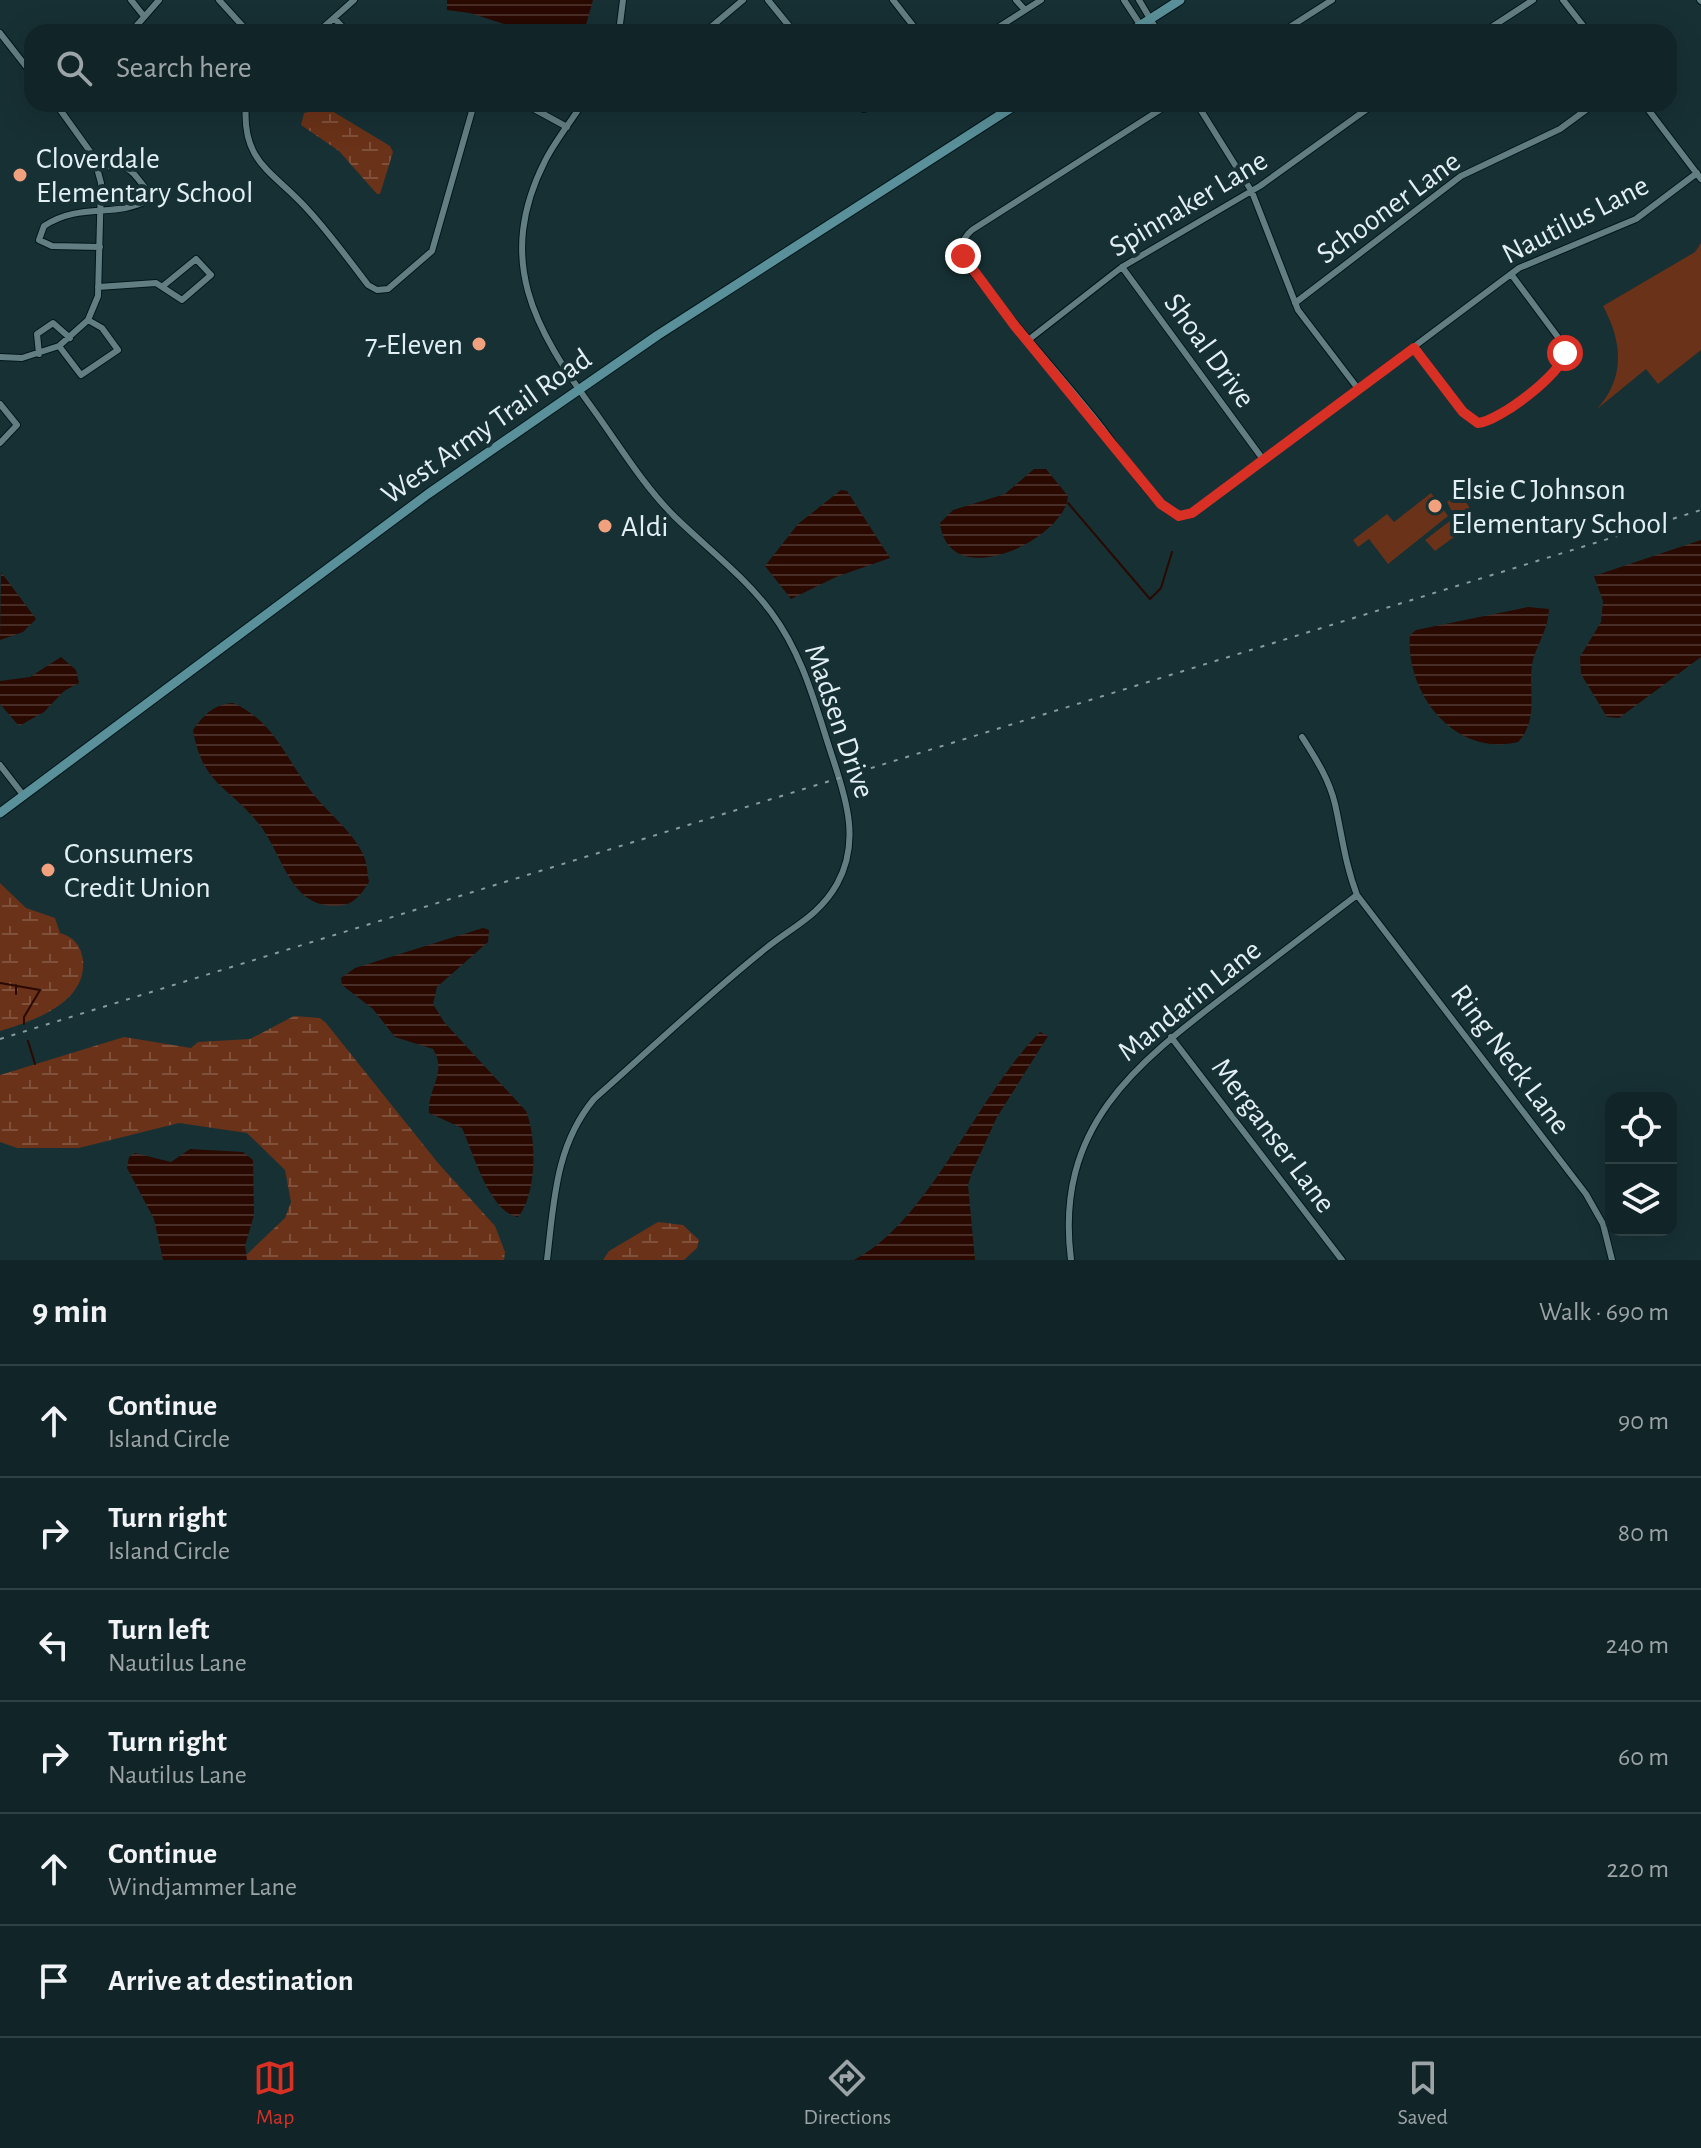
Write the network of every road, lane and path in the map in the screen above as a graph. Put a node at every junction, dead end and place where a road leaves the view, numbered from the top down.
1 (131, 0) edge
2 (159, 0) edge
3 (219, 0) edge
4 (354, 0) edge
5 (623, 0) edge
6 (743, 0) edge
7 (768, 0) edge
8 (893, 0) edge
9 (1016, 0) edge
10 (1041, 0) edge
11 (1124, 0) edge
12 (1139, 0) edge
13 (1180, 0) edge
14 (1332, 0) edge
15 (1533, 0) edge
16 (1563, 0) edge
17 (1025, 10) junction
18 (143, 15) junction
19 (335, 19) junction
20 (1150, 19) junction
21 (137, 24) edge
22 (241, 24) edge
23 (328, 24) edge
24 (340, 24) edge
25 (620, 24) edge
26 (714, 24) edge
27 (788, 24) edge
28 (912, 24) edge
29 (1003, 24) edge
30 (1140, 24) edge
31 (1146, 24) edge
32 (1153, 24) edge
33 (1294, 24) edge
34 (1496, 24) edge
35 (1582, 24) edge
36 (0, 33) edge
37 (24, 64) edge
38 (62, 112) edge
39 (246, 112) edge
40 (472, 112) edge
41 (540, 112) edge
42 (577, 112) edge
43 (1005, 112) edge
44 (1156, 112) edge
45 (1202, 112) edge
46 (1363, 112) edge
47 (1583, 112) edge
48 (1650, 112) edge
49 (567, 127) junction
50 (98, 168) junction
51 (1699, 176) edge
52 (1252, 192) junction
53 (101, 208) junction
54 (100, 247) junction
55 (1122, 267) junction
56 (1511, 274) junction
57 (163, 286) junction
58 (98, 287) junction
59 (1295, 303) junction
60 (88, 320) junction
61 (70, 338) junction
62 (1027, 341) junction
63 (59, 346) junction
64 (1414, 348) junction
65 (39, 354) junction
66 (0, 357) edge
67 (579, 390) junction
68 (1359, 390) junction
69 (0, 404) edge
70 (0, 443) edge
71 (1262, 458) junction
72 (1302, 737) dead end
73 (0, 765) edge
74 (24, 796) junction
75 (0, 813) edge
76 (1357, 895) junction
77 (1171, 1037) junction
78 (547, 1260) edge
79 (1071, 1260) edge
80 (1342, 1260) edge
81 (1612, 1260) edge

1 - 18 street
2 - 18 street
3 - 22 street
4 - 19 street
5 - 25 street
6 - 26 street
7 - 27 street
8 - 28 street
9 - 17 street
10 - 17 street
11 - 30 street
12 - 20 street
13 - 20 main road
14 - 33 street
15 - 34 street
16 - 35 street
17 - 29 street
18 - 21 street
19 - 23 street
19 - 24 street
20 - 31 main road
20 - 32 street
36 - 37 street
38 - 50 street
39 - 40 street
41 - 49 street
42 - 49 street, Madsen Drive
43 - 67 main road, West Army Trail Road
44 - 62 street
45 - 52 street
46 - 52 street, Spinnaker Lane
47 - 59 street, Schooner Lane
48 - 51 street
49 - 67 street, Madsen Drive
50 - 53 street
50 - 53 street
51 - 56 street, Nautilus Lane
52 - 55 street, Spinnaker Lane
52 - 59 street
53 - 54 street
53 - 54 street
54 - 58 street
55 - 62 street, Spinnaker Lane
55 - 71 street, Shoal Drive
56 - 64 street, Nautilus Lane
56 - 64 street
57 - 57 street
57 - 58 street
58 - 60 street
59 - 68 street
60 - 61 street
60 - 63 street
61 - 63 street
61 - 65 street
62 - 71 street, Nautilus Lane
63 - 65 street
64 - 68 street, Nautilus Lane
65 - 66 street
67 - 74 main road, West Army Trail Road
67 - 78 street, Madsen Drive
68 - 71 street, Nautilus Lane
69 - 70 street
72 - 76 street, Ring Neck Lane
73 - 74 street
74 - 75 main road, West Army Trail Road
76 - 77 street, Mandarin Lane
76 - 81 street, Ring Neck Lane
77 - 79 street, Mandarin Lane
77 - 80 street, Merganser Lane

